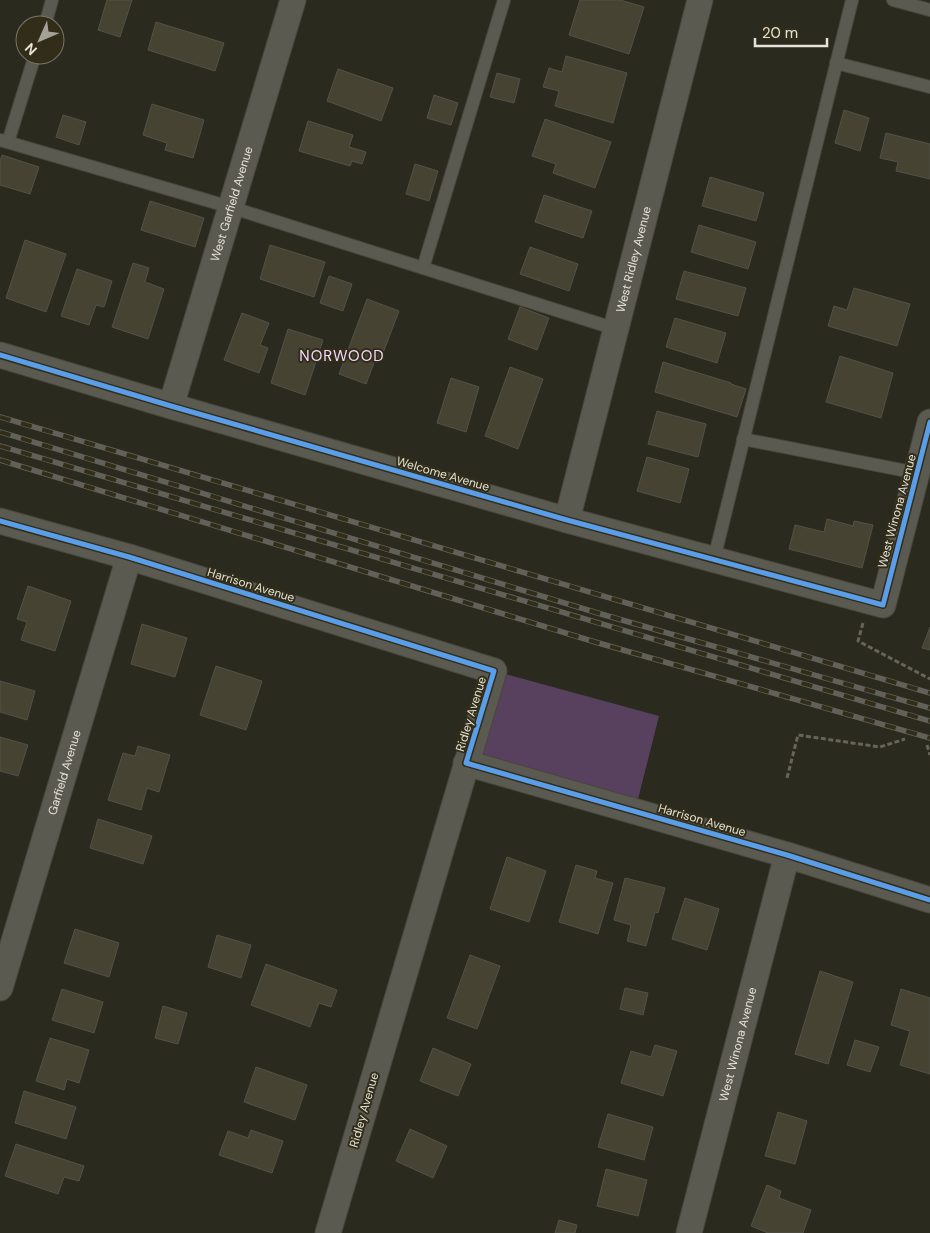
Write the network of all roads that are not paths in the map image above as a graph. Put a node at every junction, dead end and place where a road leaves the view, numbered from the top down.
1 (52, 0) edge
2 (293, 0) edge
3 (504, 0) edge
4 (700, 0) edge
5 (852, 0) edge
6 (893, 0) edge
7 (930, 10) edge
8 (47, 15) edge
9 (836, 63) junction
10 (31, 65) edge
11 (930, 87) edge
12 (4, 141) edge
13 (230, 207) junction
14 (423, 268) junction
15 (616, 329) junction
16 (0, 355) edge
17 (170, 406) junction
18 (930, 422) edge
19 (743, 440) junction
20 (924, 475) edge
21 (567, 520) junction
22 (0, 521) edge
23 (129, 558) junction
24 (714, 559) junction
25 (875, 603) joint
26 (494, 671) joint
27 (466, 763) junction
28 (787, 855) junction
29 (930, 900) edge
30 (0, 988) edge
31 (328, 1233) edge
32 (689, 1233) edge

1 - 8 lane
2 - 13 street, West Garfield Avenue
3 - 14 lane
4 - 15 street, West Ridley Avenue
5 - 9 lane
6 - 7 lane
9 - 11 lane
9 - 19 lane
10 - 12 lane
12 - 13 lane
13 - 14 lane
13 - 17 street, West Garfield Avenue
14 - 15 lane
15 - 21 street, West Ridley Avenue
16 - 17 street, Welcome Avenue
17 - 21 street, Welcome Avenue
18 - 20 street, West Winona Avenue
19 - 20 lane
19 - 24 lane
20 - 25 street, West Winona Avenue
21 - 24 street, Welcome Avenue
22 - 23 street, Harrison Avenue
23 - 26 street, Harrison Avenue
23 - 30 street, Garfield Avenue
24 - 25 street, Welcome Avenue
26 - 27 street, Ridley Avenue
27 - 28 street, Harrison Avenue
27 - 31 street, Ridley Avenue
28 - 29 street, Harrison Avenue
28 - 32 street, West Winona Avenue

